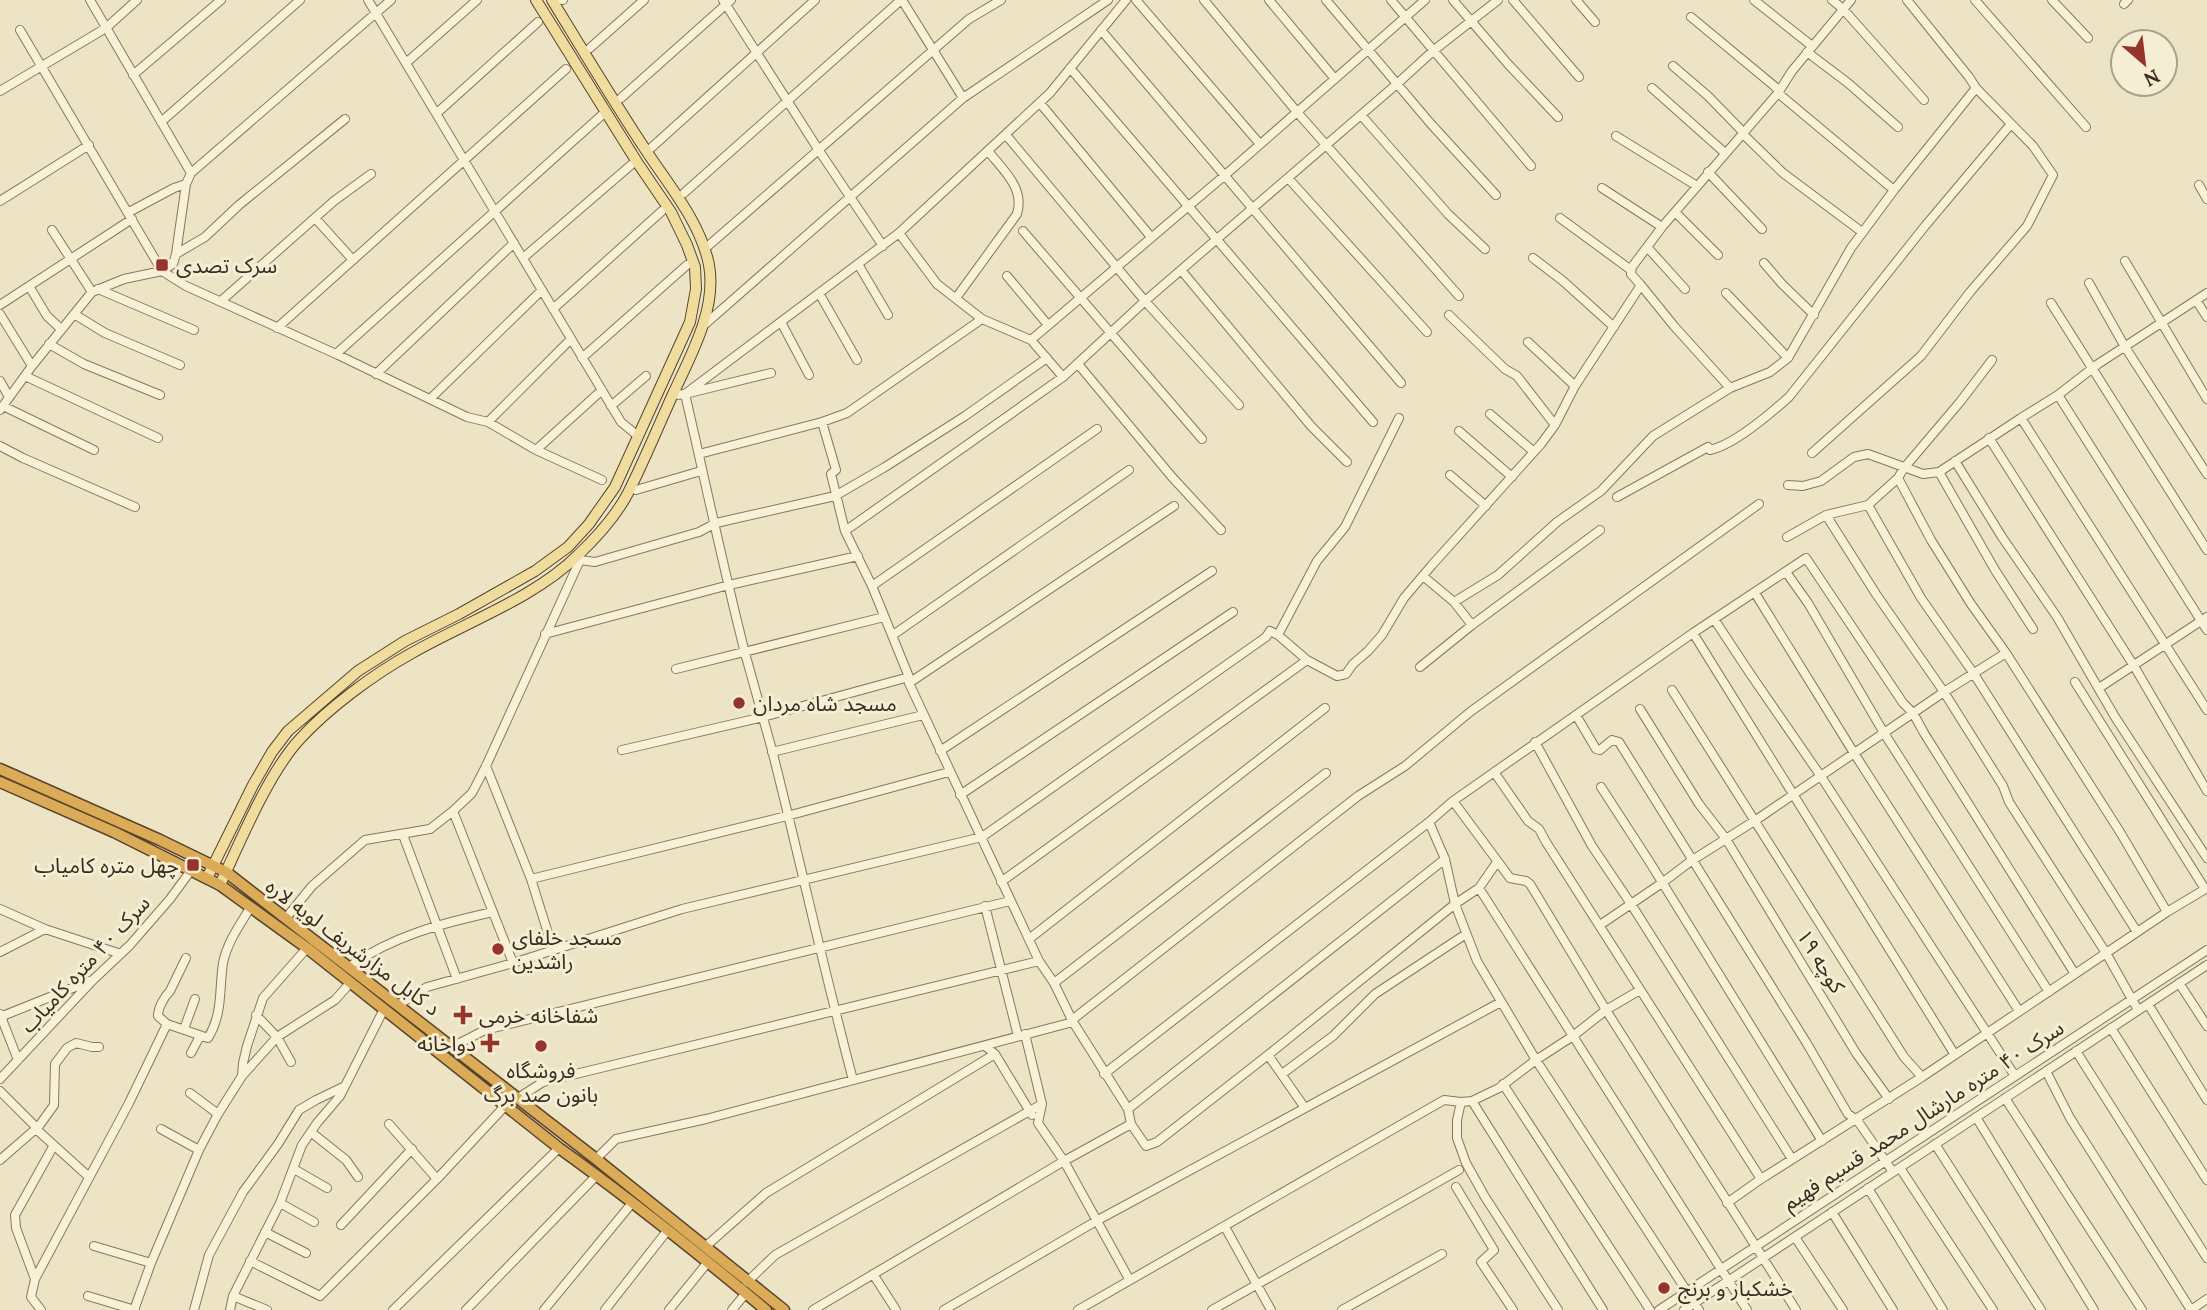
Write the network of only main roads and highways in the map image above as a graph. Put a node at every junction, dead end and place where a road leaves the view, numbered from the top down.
1 (536, 0) edge
2 (552, 0) edge
3 (599, 77) junction
4 (588, 84) junction
5 (0, 769) edge
6 (0, 782) edge
7 (214, 865) junction
8 (226, 872) junction
9 (208, 878) junction
10 (220, 885) junction
11 (747, 1287) junction
12 (766, 1310) edge
13 (784, 1310) edge

1 - 4 main road
2 - 3 main road
3 - 4 main road
3 - 8 main road
4 - 7 main road
5 - 7 highway, د کابل مزارشریف لویه لاره
6 - 9 highway, د کابل مزارشریف لویه لاره
7 - 8 highway, د کابل مزارشریف لویه لاره
7 - 9 main road
8 - 10 main road
8 - 11 highway, د کابل مزارشریف لویه لاره
9 - 10 highway, د کابل مزارشریف لویه لاره
10 - 11 highway, د کابل مزارشریف لویه لاره
11 - 12 highway, د کابل مزارشریف لویه لاره
11 - 13 highway, د کابل مزارشریف لویه لاره

